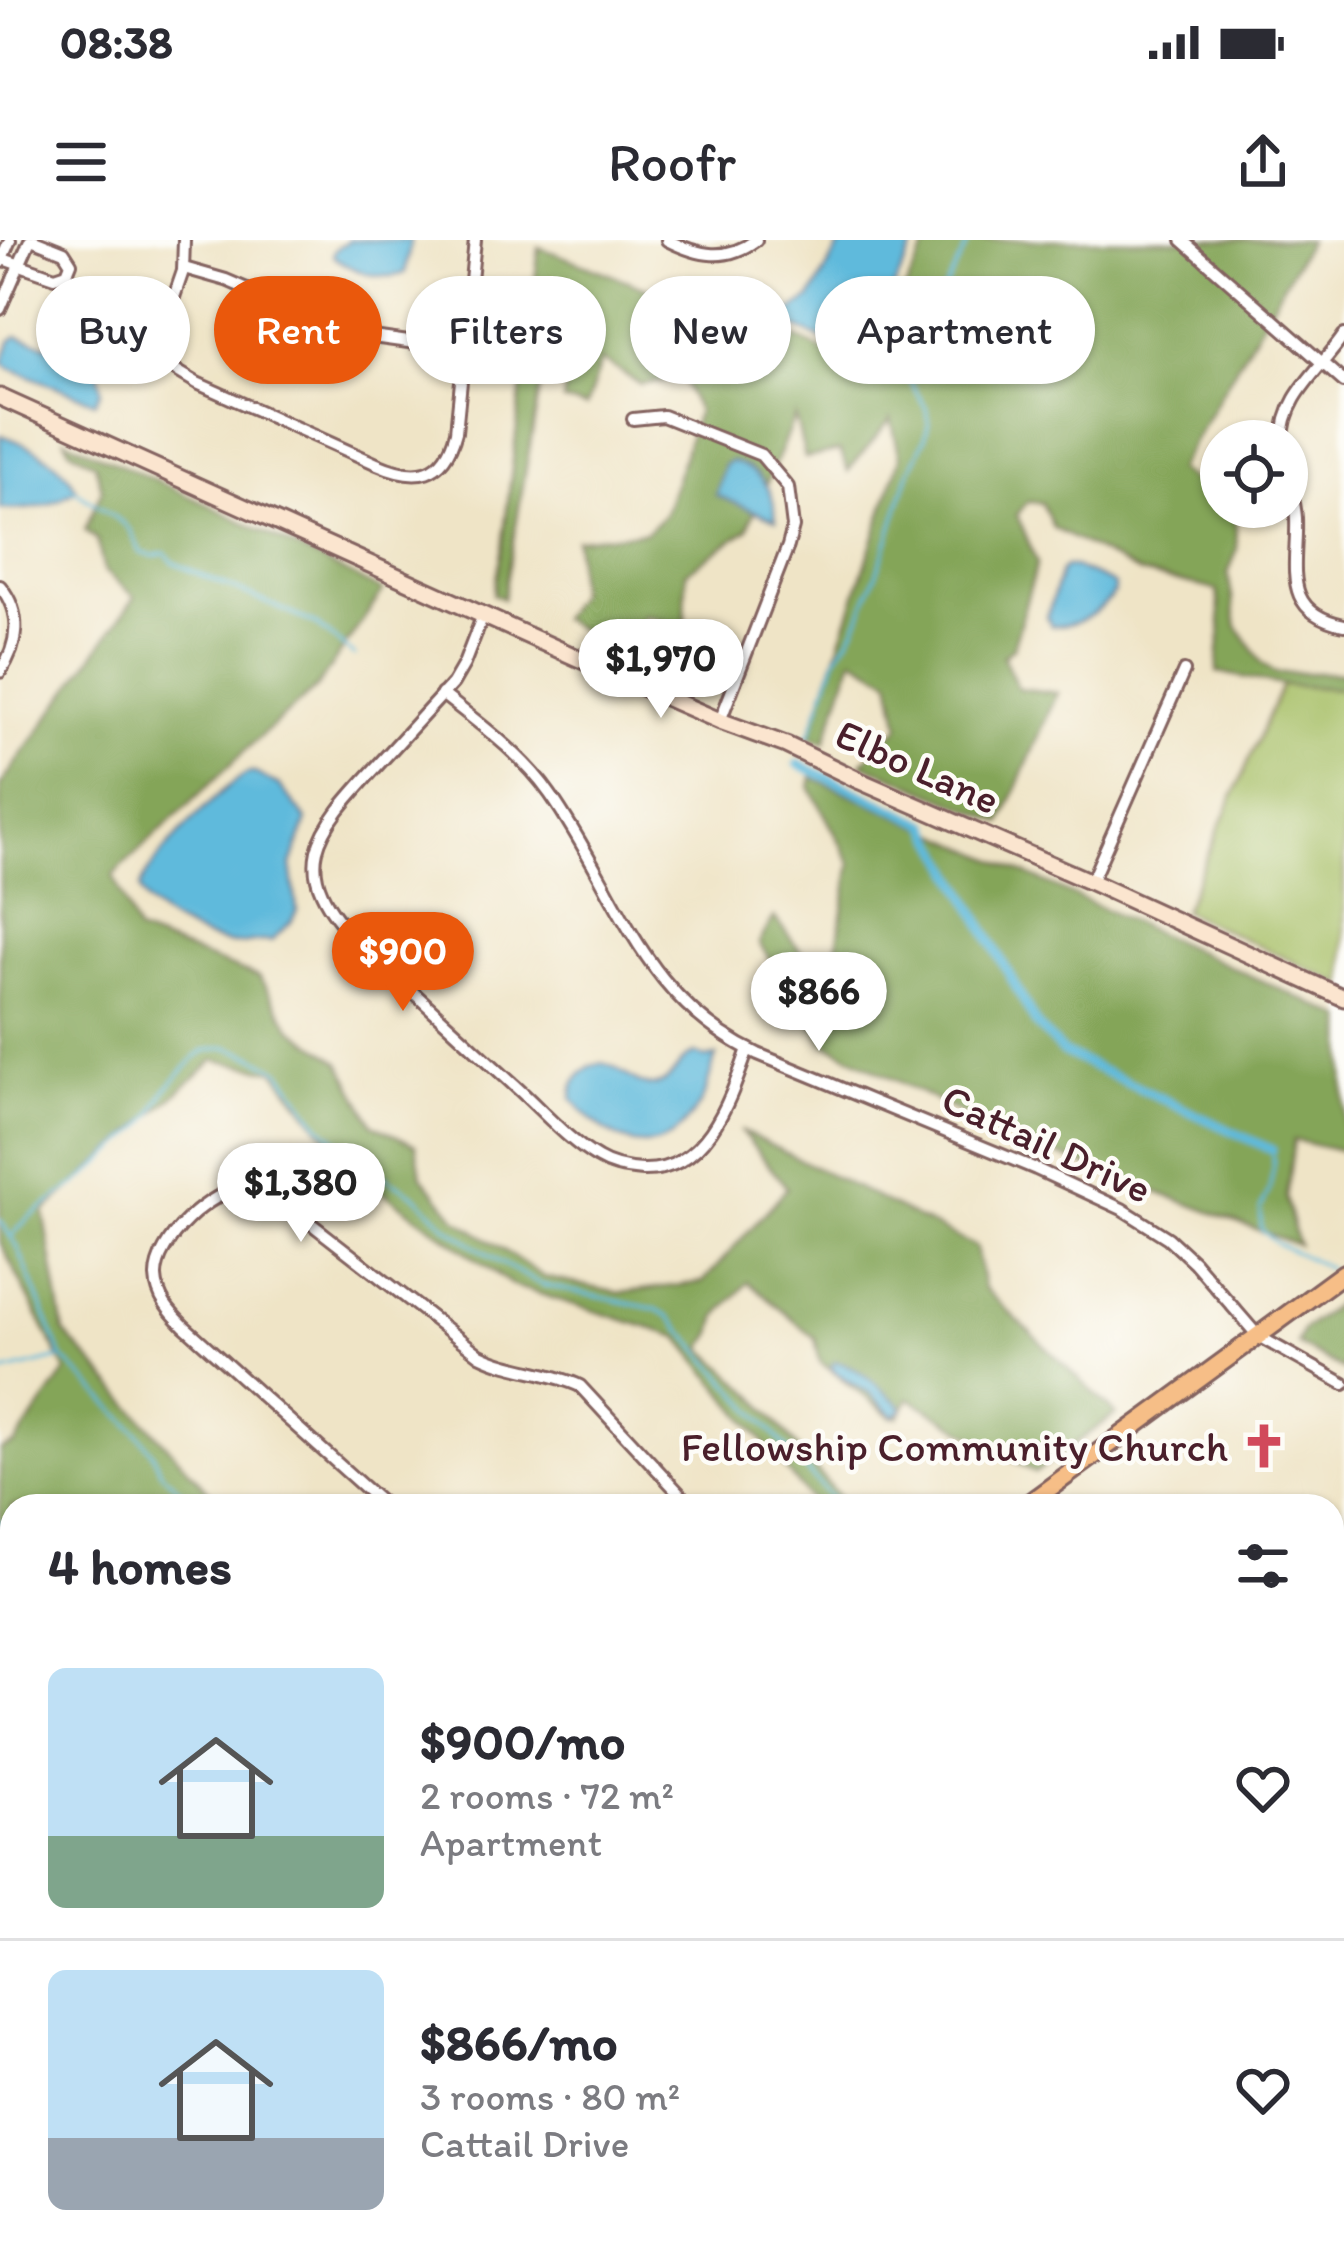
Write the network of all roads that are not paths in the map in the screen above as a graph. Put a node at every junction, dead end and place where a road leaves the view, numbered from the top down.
1 (10, 240) edge
2 (32, 240) edge
3 (184, 240) edge
4 (476, 240) edge
5 (667, 240) edge
6 (756, 240) edge
7 (1182, 240) edge
8 (1, 260) edge
9 (18, 266) junction
10 (184, 268) junction
11 (472, 276) edge
12 (0, 309) edge
13 (1344, 335) edge
14 (406, 342) edge
15 (1322, 363) junction
16 (1344, 382) edge
17 (461, 384) edge
18 (0, 397) edge
19 (632, 419) dead end
20 (1286, 420) edge
21 (1295, 528) edge
22 (0, 586) edge
23 (483, 614) junction
24 (1344, 625) edge
25 (1184, 671) dead end
26 (0, 672) edge
27 (442, 694) junction
28 (720, 721) junction
29 (1091, 882) junction
30 (1344, 998) edge
31 (748, 1049) junction
32 (1344, 1273) edge
33 (1258, 1336) junction
34 (1344, 1384) edge
35 (372, 1494) edge
36 (681, 1494) edge
37 (1041, 1494) edge

1 - 8 street
2 - 9 street
2 - 9 street
3 - 10 street
4 - 11 street
5 - 6 street
7 - 15 street
8 - 9 street
9 - 12 street
10 - 14 street
10 - 17 street
13 - 15 street
15 - 16 street
15 - 20 street
18 - 23 street, Elbo Lane
19 - 28 street
21 - 24 street
22 - 26 street
23 - 27 street
23 - 28 street, Elbo Lane
25 - 29 street
27 - 31 street, Cattail Drive
27 - 31 street
28 - 29 street, Elbo Lane
29 - 30 street, Elbo Lane
31 - 33 street, Cattail Drive
32 - 33 main road
33 - 34 street, Cattail Drive
33 - 37 main road
35 - 36 street

